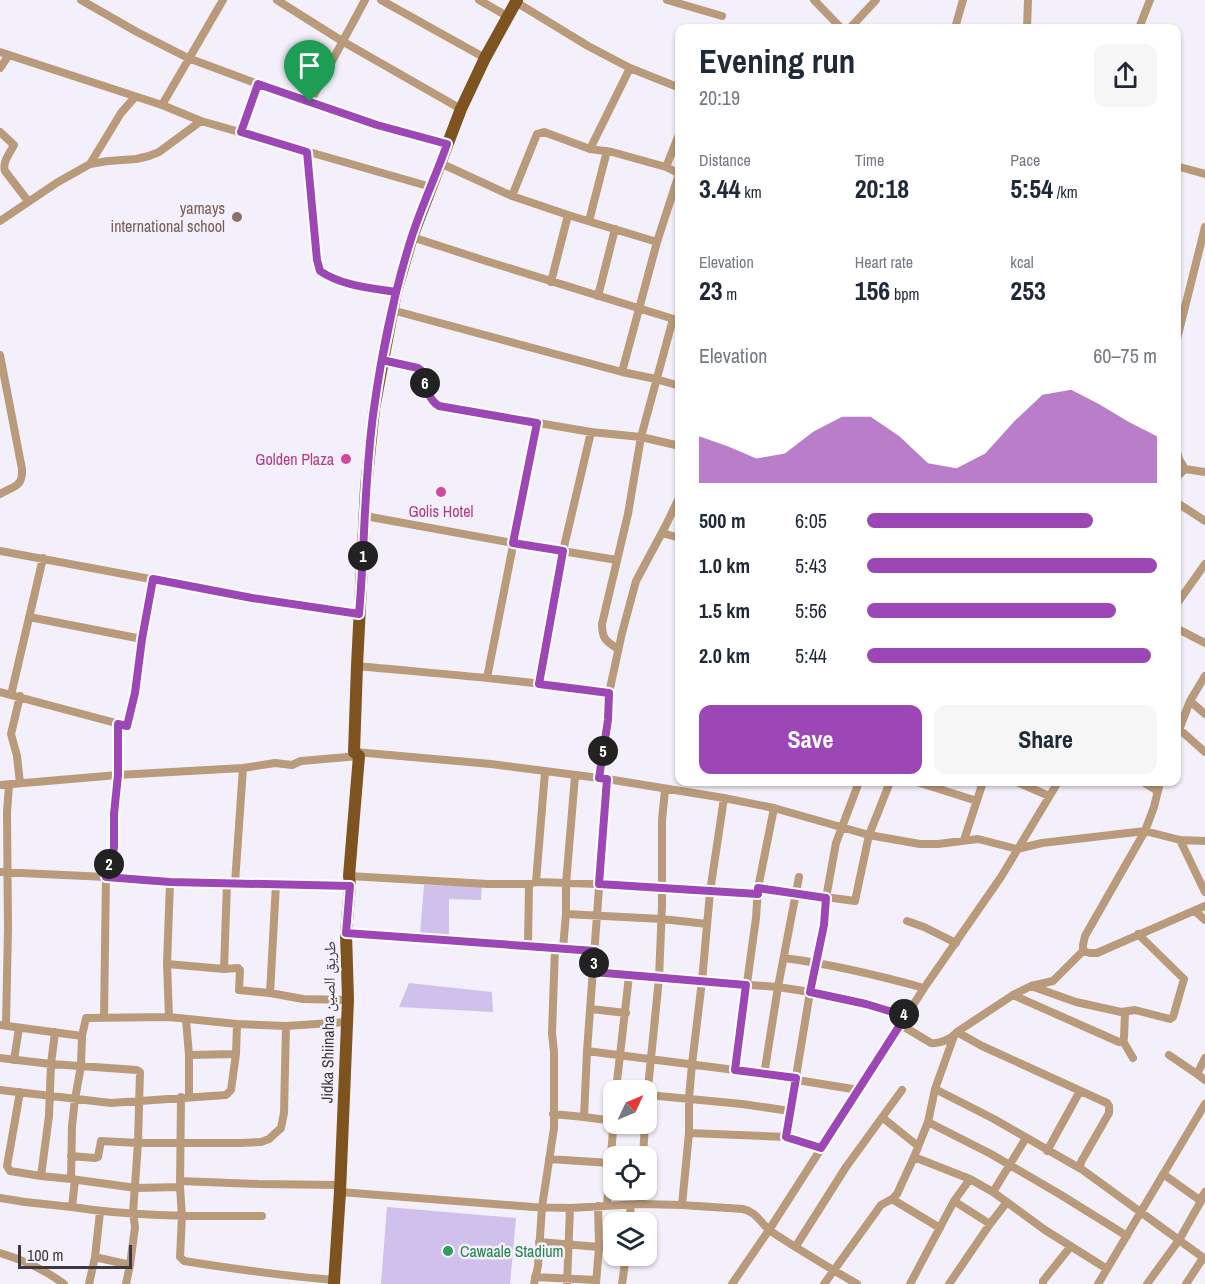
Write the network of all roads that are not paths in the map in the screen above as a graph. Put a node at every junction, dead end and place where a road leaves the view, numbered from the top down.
1 (223, 0) edge
2 (277, 0) edge
3 (365, 0) edge
4 (381, 0) edge
5 (478, 0) edge
6 (667, 0) edge
7 (814, 0) edge
8 (876, 0) edge
9 (963, 0) edge
10 (1028, 0) edge
11 (1149, 0) edge
12 (85, 1) edge
13 (516, 1) edge
14 (507, 16) junction
15 (722, 16) dead end
16 (837, 24) edge
17 (854, 24) edge
18 (956, 24) edge
19 (1027, 24) edge
20 (1140, 24) edge
21 (342, 41) junction
22 (0, 52) edge
23 (9, 55) junction
24 (188, 58) junction
25 (485, 58) junction
26 (0, 68) edge
27 (630, 68) junction
28 (258, 84) junction
29 (675, 86) edge
30 (135, 97) junction
31 (310, 102) junction
32 (162, 105) junction
33 (461, 110) junction
34 (201, 121) junction
35 (0, 132) edge
36 (241, 132) junction
37 (447, 144) junction
38 (675, 144) edge
39 (590, 149) junction
40 (607, 151) junction
41 (307, 152) junction
42 (440, 163) junction
43 (90, 164) junction
44 (666, 167) junction
45 (1181, 167) edge
46 (675, 172) edge
47 (1205, 174) edge
48 (675, 186) edge
49 (431, 187) junction
50 (512, 196) junction
51 (28, 201) junction
52 (568, 215) junction
53 (2, 216) edge
54 (589, 221) junction
55 (1205, 227) edge
56 (615, 229) junction
57 (412, 237) junction
58 (657, 242) junction
59 (551, 282) junction
60 (396, 292) junction
61 (598, 296) junction
62 (1181, 307) edge
63 (639, 309) junction
64 (392, 310) junction
65 (675, 320) edge
66 (675, 323) edge
67 (0, 355) edge
68 (382, 360) junction
69 (622, 372) junction
70 (656, 380) junction
71 (675, 385) edge
72 (537, 423) junction
73 (591, 432) junction
74 (641, 437) junction
75 (675, 445) edge
76 (1181, 462) edge
77 (1185, 469) junction
78 (1205, 472) edge
79 (1181, 473) edge
80 (0, 494) edge
81 (1181, 505) edge
82 (675, 506) edge
83 (365, 516) junction
84 (1205, 520) edge
85 (662, 533) junction
86 (675, 537) edge
87 (513, 543) junction
88 (0, 551) edge
89 (563, 551) junction
90 (43, 558) junction
91 (617, 560) junction
92 (1205, 564) edge
93 (153, 579) junction
94 (1181, 598) edge
95 (359, 614) junction
96 (29, 617) junction
97 (1181, 631) edge
98 (142, 639) junction
99 (1205, 644) edge
100 (618, 649) junction
101 (357, 666) junction
102 (1205, 676) edge
103 (487, 678) junction
104 (539, 684) junction
105 (0, 692) edge
106 (609, 693) junction
107 (16, 695) junction
108 (1190, 701) junction
109 (1205, 714) edge
110 (118, 724) junction
111 (1181, 725) edge
112 (1181, 735) edge
113 (1205, 752) edge
114 (357, 754) junction
115 (243, 768) junction
116 (546, 772) junction
117 (118, 775) junction
118 (575, 776) junction
119 (603, 779) junction
120 (20, 783) junction
121 (4, 785) edge
122 (857, 786) edge
123 (888, 786) edge
124 (931, 786) edge
125 (982, 786) edge
126 (1026, 786) edge
127 (1055, 786) edge
128 (1159, 786) edge
129 (665, 790) junction
130 (1049, 796) junction
131 (724, 798) junction
132 (977, 801) junction
133 (774, 808) junction
134 (841, 828) junction
135 (1145, 831) junction
136 (869, 835) junction
137 (964, 840) junction
138 (1180, 840) junction
139 (1205, 841) edge
140 (1017, 849) junction
141 (3, 873) edge
142 (106, 877) junction
143 (799, 877) dead end
144 (349, 881) junction
145 (170, 882) junction
146 (533, 883) junction
147 (231, 884) junction
148 (276, 884) junction
149 (566, 884) junction
150 (599, 884) junction
151 (662, 888) junction
152 (758, 891) junction
153 (710, 892) junction
154 (1205, 892) edge
155 (796, 893) junction
156 (826, 898) junction
157 (1205, 906) edge
158 (1195, 911) junction
159 (566, 914) junction
160 (597, 915) junction
161 (662, 919) junction
162 (1205, 920) edge
163 (908, 921) dead end
164 (707, 924) junction
165 (4, 928) edge
166 (346, 933) junction
167 (1138, 934) junction
168 (956, 943) junction
169 (528, 946) junction
170 (559, 948) junction
171 (595, 951) junction
172 (1083, 951) junction
173 (784, 958) junction
174 (817, 962) junction
175 (167, 964) junction
176 (224, 969) junction
177 (593, 972) junction
178 (629, 975) junction
179 (658, 978) junction
180 (702, 981) junction
181 (746, 985) junction
182 (1031, 986) junction
183 (778, 987) junction
184 (924, 988) junction
185 (810, 992) junction
186 (270, 993) junction
187 (1013, 995) junction
188 (348, 1000) junction
189 (591, 1009) junction
190 (1125, 1012) junction
191 (626, 1013) junction
192 (907, 1014) junction
193 (169, 1017) junction
194 (104, 1018) junction
195 (186, 1020) junction
196 (347, 1022) junction
197 (237, 1024) junction
198 (3, 1025) edge
199 (901, 1025) junction
200 (286, 1026) junction
201 (19, 1028) junction
202 (55, 1032) junction
203 (955, 1034) junction
204 (82, 1036) junction
205 (1123, 1041) junction
206 (587, 1051) junction
207 (236, 1054) junction
208 (620, 1054) junction
209 (189, 1055) junction
210 (1169, 1055) dead end
211 (0, 1058) edge
212 (650, 1058) junction
213 (1133, 1058) dead end
214 (1205, 1058) edge
215 (14, 1060) junction
216 (51, 1064) junction
217 (692, 1064) junction
218 (81, 1066) junction
219 (735, 1070) junction
220 (1197, 1074) junction
221 (764, 1075) junction
222 (796, 1078) junction
223 (617, 1080) edge
224 (649, 1080) edge
225 (1205, 1080) edge
226 (935, 1089) junction
227 (0, 1090) edge
228 (859, 1090) junction
229 (903, 1090) dead end
230 (1080, 1091) junction
231 (20, 1092) junction
232 (50, 1095) junction
233 (657, 1096) edge
234 (185, 1097) junction
235 (690, 1098) junction
236 (75, 1099) junction
237 (139, 1101) junction
238 (1204, 1108) edge
239 (790, 1111) junction
240 (553, 1114) junction
241 (584, 1116) junction
242 (883, 1118) junction
243 (603, 1119) edge
244 (928, 1122) junction
245 (689, 1133) junction
246 (786, 1137) junction
247 (1026, 1138) junction
248 (138, 1143) junction
249 (180, 1143) junction
250 (918, 1146) junction
251 (821, 1148) junction
252 (1047, 1150) junction
253 (71, 1156) junction
254 (914, 1157) junction
255 (549, 1159) junction
256 (603, 1163) edge
257 (1011, 1165) junction
258 (1081, 1169) junction
259 (1163, 1174) junction
260 (41, 1176) junction
261 (970, 1179) junction
262 (73, 1180) junction
263 (180, 1184) junction
264 (136, 1188) junction
265 (340, 1189) junction
266 (993, 1192) junction
267 (0, 1198) edge
268 (892, 1199) junction
269 (603, 1200) edge
270 (641, 1200) edge
271 (1203, 1200) edge
272 (954, 1201) junction
273 (1007, 1202) junction
274 (641, 1204) junction
275 (602, 1205) junction
276 (631, 1205) junction
277 (682, 1205) junction
278 (72, 1207) junction
279 (542, 1207) junction
280 (570, 1208) junction
281 (100, 1212) junction
282 (630, 1212) edge
283 (1141, 1212) junction
284 (133, 1213) junction
285 (182, 1216) junction
286 (262, 1216) dead end
287 (990, 1224) junction
288 (940, 1228) junction
289 (769, 1230) junction
290 (1127, 1236) junction
291 (1179, 1240) junction
292 (539, 1242) junction
293 (567, 1245) junction
294 (796, 1246) junction
295 (1071, 1246) junction
296 (599, 1247) junction
297 (603, 1248) edge
298 (0, 1254) edge
299 (95, 1257) junction
300 (1204, 1259) edge
301 (130, 1265) junction
302 (625, 1266) edge
303 (1107, 1269) junction
304 (833, 1270) junction
305 (535, 1280) edge
306 (567, 1281) edge
307 (334, 1282) edge
308 (596, 1282) edge
309 (1100, 1283) edge
310 (64, 1284) edge
311 (89, 1284) edge
312 (126, 1284) edge
313 (622, 1284) edge
314 (732, 1284) edge
315 (824, 1284) edge
316 (857, 1284) edge
317 (910, 1284) edge
318 (949, 1284) edge
319 (1043, 1284) edge
320 (1147, 1284) edge
321 (1186, 1284) edge

1 - 24 street
2 - 21 street
3 - 21 street
4 - 25 street
5 - 14 street
6 - 15 street
7 - 16 street
8 - 17 street
9 - 18 street
10 - 19 street
11 - 20 street
12 - 24 street
13 - 14 main road, Jidka Shiinaha طريق الصين
13 - 27 street
14 - 25 main road, Jidka Shiinaha طريق الصين
21 - 31 street
21 - 33 street
22 - 23 street
23 - 26 street
23 - 30 street
24 - 28 street
24 - 32 street
25 - 33 main road, Jidka Shiinaha طريق الصين
27 - 29 street
27 - 39 street
28 - 31 street
28 - 36 street
30 - 32 street
30 - 43 street
31 - 37 street
32 - 34 street
33 - 37 main road, Jidka Shiinaha طريق الصين
34 - 36 street
34 - 43 street
35 - 51 street
36 - 41 street
37 - 42 main road, Jidka Shiinaha طريق الصين
38 - 44 street
39 - 40 street
39 - 50 street
40 - 44 street
40 - 54 street
41 - 49 street
41 - 60 street
42 - 49 main road, Jidka Shiinaha طريق الصين
42 - 50 street
43 - 51 street
44 - 46 street
45 - 47 street
48 - 58 street
49 - 57 main road, Jidka Shiinaha طريق الصين
50 - 52 street
51 - 53 street
52 - 54 street
52 - 59 street
54 - 56 street
55 - 62 street
56 - 58 street
56 - 61 street
57 - 59 street
57 - 60 main road, Jidka Shiinaha طريق الصين
58 - 63 street
59 - 61 street
60 - 64 main road, Jidka Shiinaha طريق الصين
61 - 63 street
63 - 65 street
63 - 69 street
64 - 68 main road, Jidka Shiinaha طريق الصين
64 - 69 street
66 - 70 street
67 - 80 street
68 - 72 street
68 - 83 main road, Jidka Shiinaha طريق الصين
69 - 70 street
70 - 71 street
70 - 74 street
72 - 73 street
72 - 87 street
73 - 74 street
73 - 89 street
74 - 75 street
74 - 91 street
76 - 77 street
77 - 78 street
77 - 79 street
81 - 84 street
82 - 85 street
83 - 87 street
83 - 95 main road, Jidka Shiinaha طريق الصين
85 - 86 street
85 - 100 street
87 - 89 street
87 - 103 street
88 - 90 street
89 - 91 street
89 - 104 street
90 - 93 street
90 - 96 street
91 - 100 street
92 - 94 street
93 - 95 street
93 - 98 street
95 - 101 main road, Jidka Shiinaha طريق الصين
96 - 98 street
96 - 107 street
97 - 99 street
98 - 110 street
100 - 106 street
101 - 103 street
101 - 114 main road, Jidka Shiinaha طريق الصين
102 - 108 street
103 - 104 street
104 - 106 street
105 - 107 street
106 - 119 street
107 - 110 street
107 - 120 street
108 - 109 street
108 - 111 street
110 - 117 street
112 - 113 street
114 - 115 street
114 - 116 street
114 - 144 main road, Jidka Shiinaha طريق الصين
115 - 117 street
115 - 147 street
116 - 118 street
116 - 146 street
117 - 120 street
117 - 142 street
118 - 119 street
118 - 149 street
119 - 129 street
119 - 150 street
120 - 121 street
121 - 141 street
122 - 134 street
123 - 136 street
124 - 132 street
125 - 132 street
126 - 130 street
127 - 130 street
128 - 135 street
129 - 131 street
129 - 151 street
130 - 140 street
131 - 133 street
131 - 153 street
132 - 137 street
133 - 134 street
133 - 152 street
134 - 136 street
134 - 156 street
135 - 138 street
135 - 140 street
135 - 172 street
136 - 137 street
136 - 156 street
137 - 140 street
138 - 139 street
138 - 154 street
140 - 168 street
141 - 142 street
141 - 165 street
142 - 145 street
142 - 194 street
143 - 155 street
144 - 146 street
144 - 148 street
144 - 166 main road, Jidka Shiinaha طريق الصين
145 - 147 street
145 - 175 street
146 - 149 street
146 - 169 street
147 - 148 street
147 - 176 street
148 - 186 street
149 - 150 street
149 - 159 street
150 - 151 street
150 - 160 street
151 - 153 street
151 - 161 street
152 - 153 street
152 - 155 street
152 - 181 street
153 - 164 street
155 - 156 street
155 - 173 street
156 - 174 street
157 - 158 street
158 - 162 street
158 - 167 street
159 - 160 street
159 - 170 street
160 - 161 street
160 - 171 street
161 - 164 street
161 - 179 street
163 - 168 street
164 - 180 street
165 - 198 street
166 - 169 street
166 - 188 main road, Jidka Shiinaha طريق الصين
167 - 172 street
167 - 190 street
168 - 184 street
169 - 170 street
170 - 171 street
170 - 240 street
171 - 177 street
172 - 182 street
173 - 174 street
173 - 183 street
174 - 184 street
174 - 185 street
175 - 176 street
175 - 193 street
176 - 186 street
177 - 178 street
177 - 189 street
178 - 179 street
178 - 191 street
179 - 180 street
179 - 212 street
180 - 181 street
180 - 217 street
181 - 183 street
181 - 219 street
182 - 187 street
182 - 190 street
183 - 185 street
183 - 221 street
184 - 192 street
185 - 192 street
185 - 222 street
186 - 188 street
187 - 203 street
187 - 205 street
188 - 196 main road, Jidka Shiinaha طريق الصين
189 - 191 street
189 - 206 street
190 - 205 street
191 - 208 street
192 - 199 street
193 - 194 street
193 - 195 street
194 - 204 street
195 - 197 street
195 - 209 street
196 - 200 street
196 - 265 main road, Jidka Shiinaha طريق الصين
197 - 200 street
197 - 207 street
198 - 201 street
199 - 203 street
199 - 228 street
200 - 249 street
201 - 202 street
201 - 215 street
202 - 204 street
202 - 216 street
203 - 226 street
203 - 230 street
204 - 218 street
205 - 213 street
206 - 208 street
206 - 241 street
207 - 209 street
207 - 234 street
208 - 212 street
208 - 223 street
209 - 234 street
210 - 220 street
211 - 215 street
212 - 217 street
212 - 224 street
214 - 220 street
215 - 216 street
216 - 218 street
216 - 232 street
217 - 219 street
217 - 235 street
218 - 236 street
218 - 237 street
219 - 221 street
220 - 225 street
221 - 222 street
222 - 228 street
222 - 239 street
226 - 244 street
226 - 247 street
227 - 231 street
228 - 251 street
229 - 242 street
230 - 252 street
230 - 258 street
231 - 232 street
231 - 260 street
232 - 236 street
232 - 260 street
233 - 235 street
234 - 237 street
234 - 249 street
235 - 239 street
235 - 245 street
236 - 237 street
236 - 253 street
237 - 248 street
238 - 259 street
239 - 246 street
240 - 241 street
240 - 255 street
241 - 243 street
242 - 250 street
242 - 294 street
244 - 250 street
244 - 257 street
245 - 246 street
245 - 277 street
246 - 251 street
247 - 252 street
247 - 257 street
248 - 249 street
248 - 253 street
248 - 264 street
249 - 263 street
250 - 254 street
251 - 289 street
252 - 258 street
253 - 262 street
254 - 261 street
254 - 268 street
255 - 256 street
255 - 279 street
257 - 266 street
257 - 290 street
258 - 283 street
259 - 271 street
259 - 283 street
260 - 262 street
261 - 266 street
261 - 272 street
262 - 264 street
262 - 278 street
263 - 264 street
263 - 265 street
263 - 285 street
264 - 284 street
265 - 279 street
265 - 307 main road, Jidka Shiinaha طريق الصين
266 - 273 street
267 - 278 street
268 - 288 street
268 - 304 street
269 - 275 street
270 - 274 street
271 - 291 street
272 - 287 street
272 - 288 street
273 - 287 street
273 - 295 street
274 - 276 street
274 - 277 street
275 - 276 street
275 - 280 street
275 - 296 street
276 - 282 street
277 - 289 street
278 - 281 street
279 - 280 street
279 - 292 street
280 - 293 street
281 - 284 street
281 - 299 street
283 - 290 street
283 - 291 street
284 - 285 street
284 - 301 street
285 - 286 street
285 - 307 street
287 - 318 street
288 - 317 street
289 - 294 street
289 - 314 street
290 - 303 street
291 - 300 street
291 - 320 street
292 - 293 street
292 - 305 street
293 - 296 street
293 - 306 street
294 - 304 street
295 - 303 street
295 - 319 street
296 - 297 street
296 - 308 street
298 - 310 street
299 - 301 street
299 - 311 street
300 - 321 street
301 - 312 street
302 - 313 street
303 - 309 street
304 - 315 street
304 - 316 street
305 - 306 street
306 - 308 street

